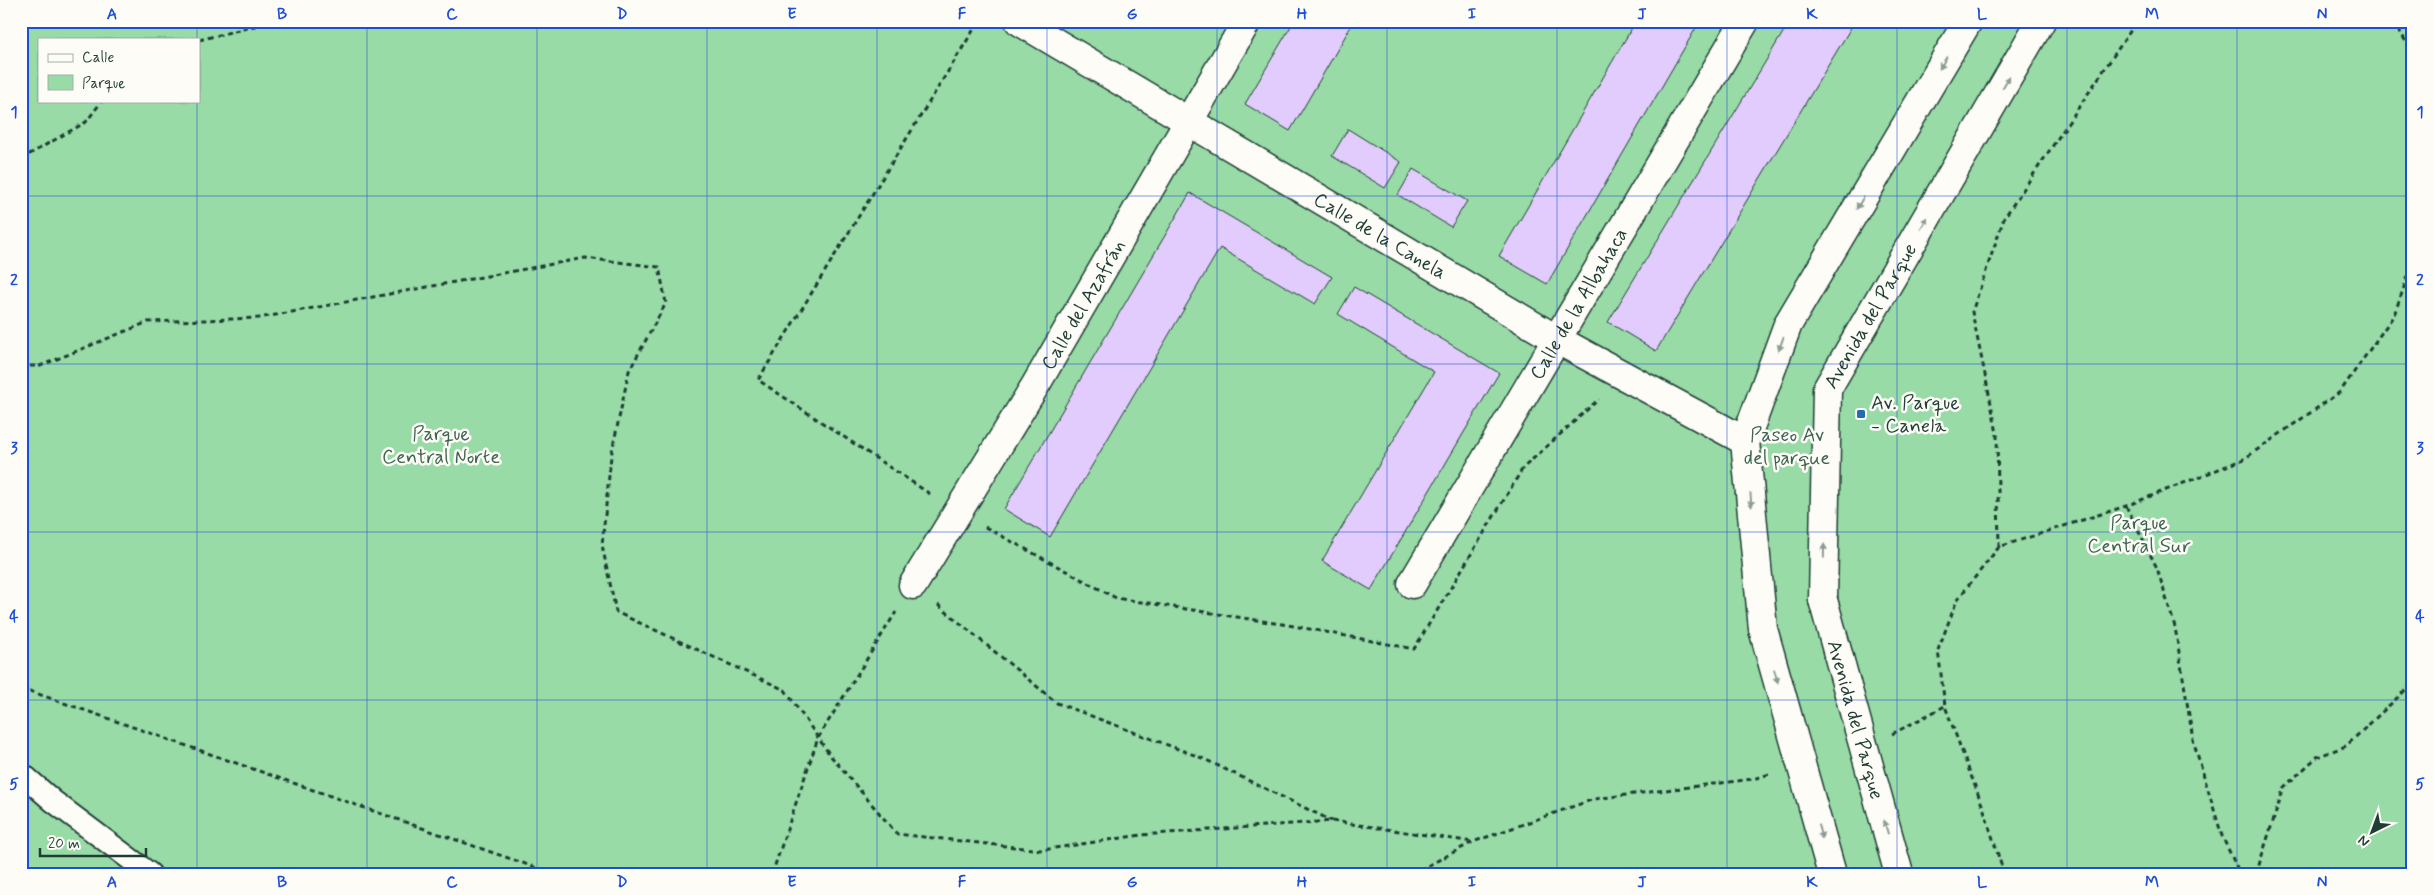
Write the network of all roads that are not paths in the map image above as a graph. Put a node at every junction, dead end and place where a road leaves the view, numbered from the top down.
1 (1019, 21) edge
2 (1247, 21) edge
3 (1745, 21) edge
4 (1968, 21) edge
5 (2041, 21) edge
6 (1189, 122) junction
7 (1556, 339) junction
8 (1745, 441) junction
9 (1412, 584) dead end
10 (914, 585) road end
11 (21, 774) edge
12 (150, 874) edge
13 (1832, 874) edge
14 (1899, 874) edge

1 - 6 street, Calle de la Canela
2 - 6 street, Calle del Azafrán
3 - 7 street, Calle de la Albahaca
4 -> 8 street
14 -> 5 street, Avenida del Parque, bridge
6 - 7 street, Calle de la Canela
6 - 10 street, Calle del Azafrán
7 - 8 street, Calle de la Canela
7 - 9 street, Calle de la Albahaca
8 -> 13 street, bridge
11 - 12 street

